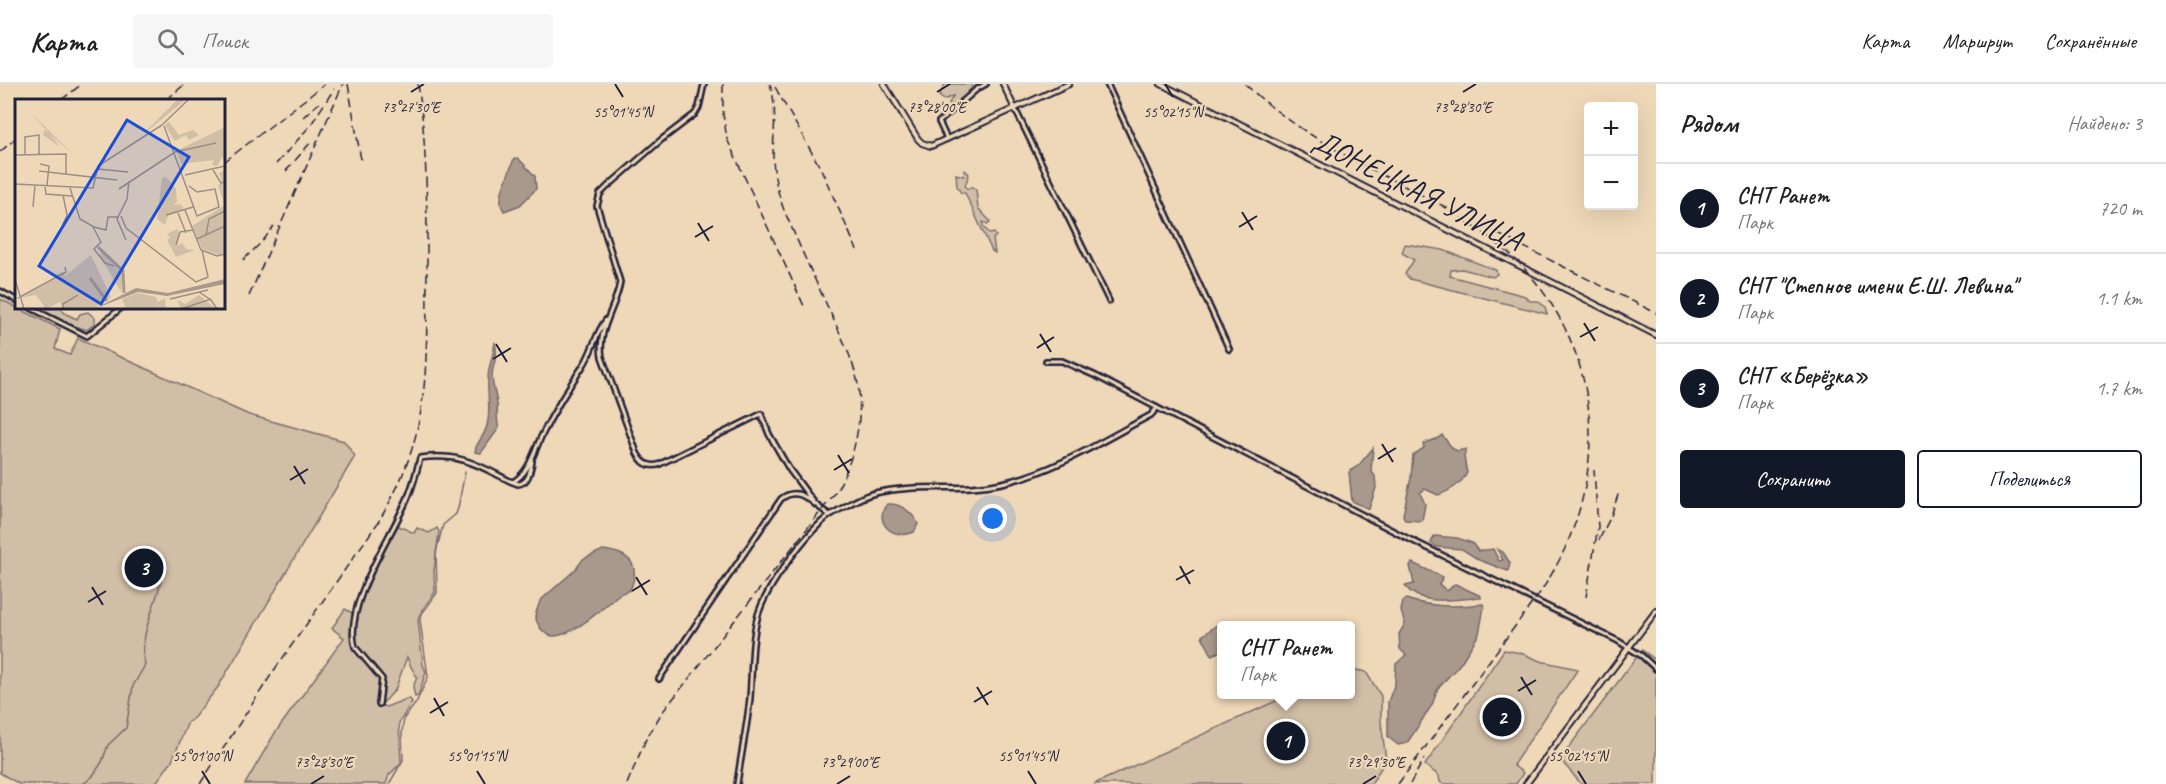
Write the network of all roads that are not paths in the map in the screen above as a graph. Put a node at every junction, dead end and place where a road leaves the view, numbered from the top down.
1 (704, 84) edge
2 (884, 84) edge
3 (986, 84) edge
4 (1003, 84) edge
5 (1070, 84) edge
6 (1107, 84) edge
7 (1161, 84) edge
8 (1015, 109) junction
9 (947, 140) junction
10 (0, 291) edge
11 (15, 299) edge
12 (1109, 301) dead end
13 (33, 309) edge
14 (120, 309) edge
15 (607, 319) junction
16 (1656, 335) edge
17 (1229, 349) dead end
18 (1046, 360) dead end
19 (1157, 408) junction
20 (532, 460) junction
21 (513, 482) junction
22 (815, 504) junction
23 (830, 515) junction
24 (1656, 611) edge
25 (1628, 647) junction
26 (1656, 669) edge
27 (659, 678) dead end
28 (379, 704) dead end
29 (736, 784) edge
30 (1526, 784) edge

1 - 15 street
2 - 9 main road
3 - 9 street
4 - 8 main road
5 - 8 main road
6 - 17 street
7 - 16 main road, ДОНЕЦКАЯ УЛИЦА
8 - 9 main road
8 - 12 street
10 - 11 street
13 - 14 street
15 - 20 street
15 - 22 street
18 - 19 street
19 - 23 street
19 - 25 street
20 - 21 street
20 - 21 street
21 - 28 street
22 - 23 street
22 - 27 street
23 - 29 street
24 - 25 main road
25 - 26 street
25 - 30 main road

